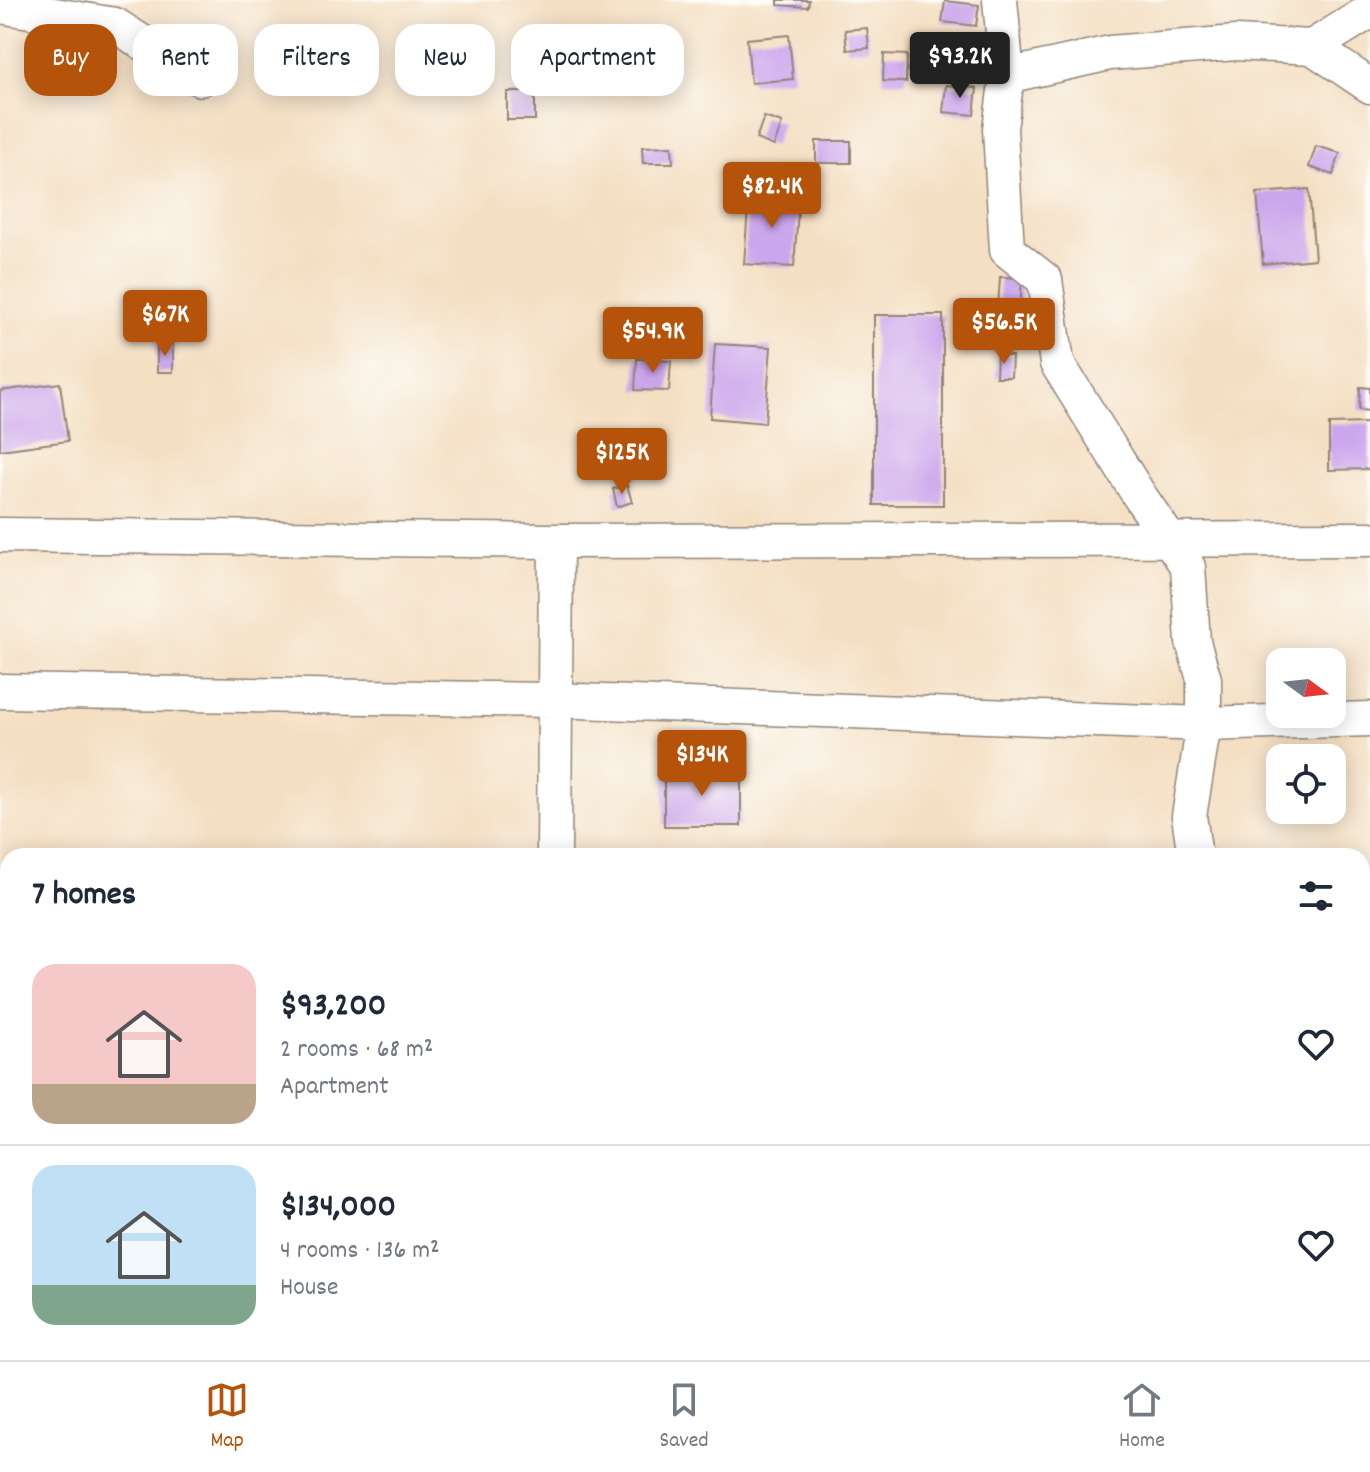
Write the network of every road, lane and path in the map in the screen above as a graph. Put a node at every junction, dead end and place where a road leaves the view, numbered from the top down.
1 (1000, 0) edge
2 (0, 6) edge
3 (1370, 11) edge
4 (133, 36) edge
5 (1312, 47) junction
6 (1007, 76) junction
7 (1370, 86) edge
8 (0, 535) edge
9 (1168, 538) junction
10 (1370, 539) edge
11 (556, 541) junction
12 (0, 691) edge
13 (552, 700) junction
14 (1370, 719) edge
15 (1204, 724) junction
16 (554, 848) edge
17 (1194, 848) edge

1 - 6 street
2 - 4 street
3 - 5 street
5 - 6 street
5 - 7 street
6 - 9 street
8 - 11 street
9 - 10 street
9 - 11 street
9 - 15 street
11 - 13 street
12 - 13 street
13 - 15 street
13 - 16 street
14 - 15 street
15 - 17 street

